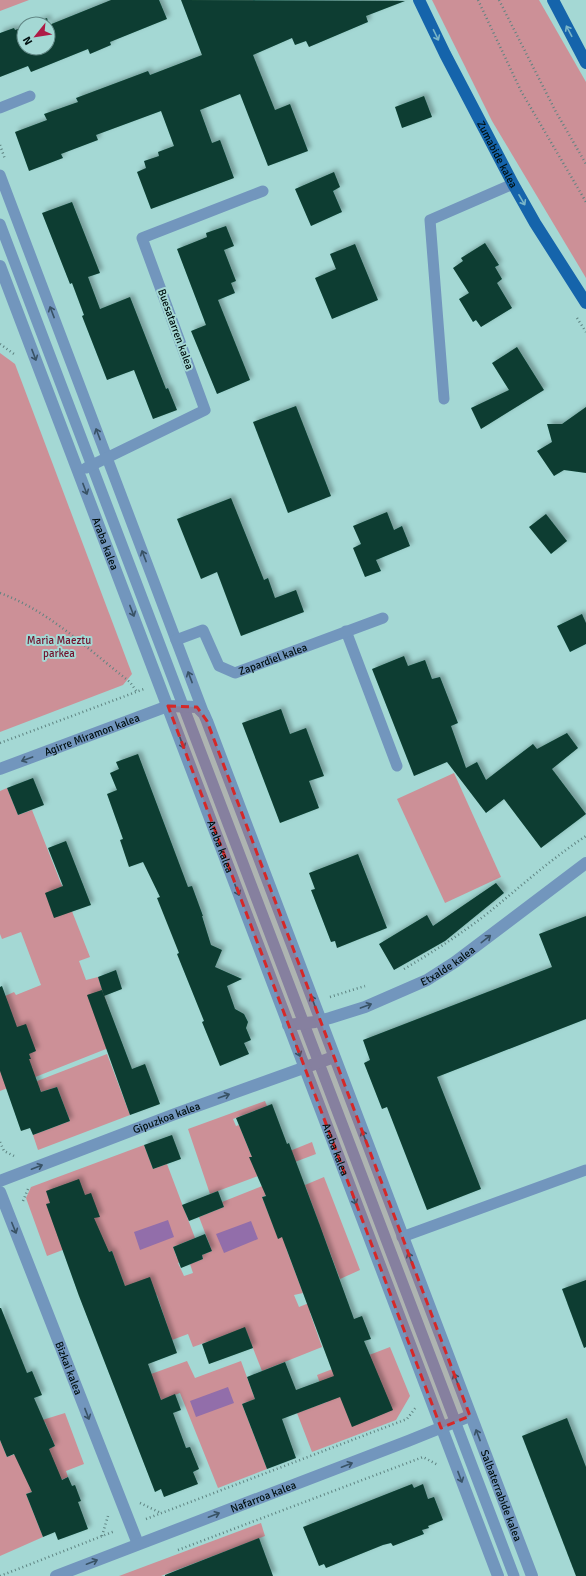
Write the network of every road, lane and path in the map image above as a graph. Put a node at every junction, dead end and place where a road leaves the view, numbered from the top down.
1 (419, 0) edge
2 (478, 0) edge
3 (499, 0) edge
4 (553, 0) edge
5 (586, 63) edge
6 (30, 96) dead end
7 (0, 108) edge
8 (586, 164) edge
9 (0, 176) edge
10 (513, 184) junction
11 (263, 191) dead end
12 (586, 202) edge
13 (0, 224) edge
14 (0, 266) edge
15 (586, 303) edge
16 (0, 344) edge
17 (14, 354) dead end
18 (444, 399) dead end
19 (107, 457) junction
20 (92, 464) junction
21 (78, 471) junction
22 (0, 593) edge
23 (383, 618) dead end
24 (346, 632) junction
25 (176, 640) junction
26 (144, 689) dead end
27 (137, 692) junction
28 (168, 706) junction
29 (184, 706) junction
30 (204, 714) junction
31 (0, 743) edge
32 (397, 766) dead end
33 (0, 769) edge
34 (586, 836) edge
35 (586, 863) edge
36 (402, 971) dead end
37 (367, 986) dead end
38 (323, 999) dead end
39 (321, 1021) junction
40 (304, 1024) junction
41 (288, 1025) junction
42 (334, 1057) junction
43 (319, 1062) junction
44 (304, 1068) junction
45 (4, 1151) dead end
46 (0, 1153) edge
47 (586, 1170) edge
48 (0, 1181) edge
49 (0, 1192) edge
50 (402, 1237) junction
51 (419, 1403) dead end
52 (470, 1416) junction
53 (456, 1421) junction
54 (441, 1428) junction
55 (440, 1467) dead end
56 (130, 1526) junction
57 (138, 1544) junction
58 (174, 1551) dead end
59 (0, 1576) edge
60 (56, 1576) edge
61 (498, 1576) edge
62 (514, 1576) edge
63 (532, 1576) edge

1 -> 10 main road, Zumabide kalea
2 - 12 path
3 - 8 path
5 -> 4 main road
6 - 7 lane
19 -> 9 lane
10 -> 15 main road, Zumabide kalea
10 - 18 lane
11 - 19 lane, Buesatarren kalea
13 - 20 lane, Araba kalea
14 -> 21 street, Araba kalea
16 - 17 path
19 - 20 lane, Buesatarren kalea
25 -> 19 lane
20 - 21 lane, Buesatarren kalea
20 - 29 lane, Araba kalea
21 -> 28 street, Araba kalea
22 - 27 path
23 - 24 lane, Zapardiel kalea
24 - 25 lane, Zapardiel kalea
24 - 32 lane
30 -> 25 lane
26 - 27 path
27 - 31 path
28 - 29 street, Agirre Miramon kalea
28 -> 33 street, Agirre Miramon kalea
28 -> 41 street, Araba kalea
29 - 30 street
29 - 40 lane, Araba kalea
39 -> 30 street
34 - 36 path
39 -> 35 street, Etxalde kalea
37 - 38 path
39 - 40 street, Etxalde kalea
39 - 42 street
40 - 41 street, Etxalde kalea
40 - 43 lane, Araba kalea
41 -> 44 street, Araba kalea
42 - 43 street, Gipuzkoa kalea
50 -> 42 street
43 - 44 street, Gipuzkoa kalea
43 - 53 lane, Araba kalea
48 -> 44 street, Gipuzkoa kalea
44 -> 54 street, Araba kalea
45 - 46 path
47 - 50 lane
49 -> 56 street, Bizkai kalea
52 -> 50 street
51 - 56 path
52 - 53 street, Nafarroa kalea
63 -> 52 street, Salbaterrabide kalea
53 - 54 street, Nafarroa kalea
53 - 62 lane, Salbaterrabide kalea
57 -> 54 street, Nafarroa kalea
54 -> 61 street
55 - 58 path
56 - 57 street, Bizkai kalea
56 - 59 path
60 -> 57 street, Nafarroa kalea

